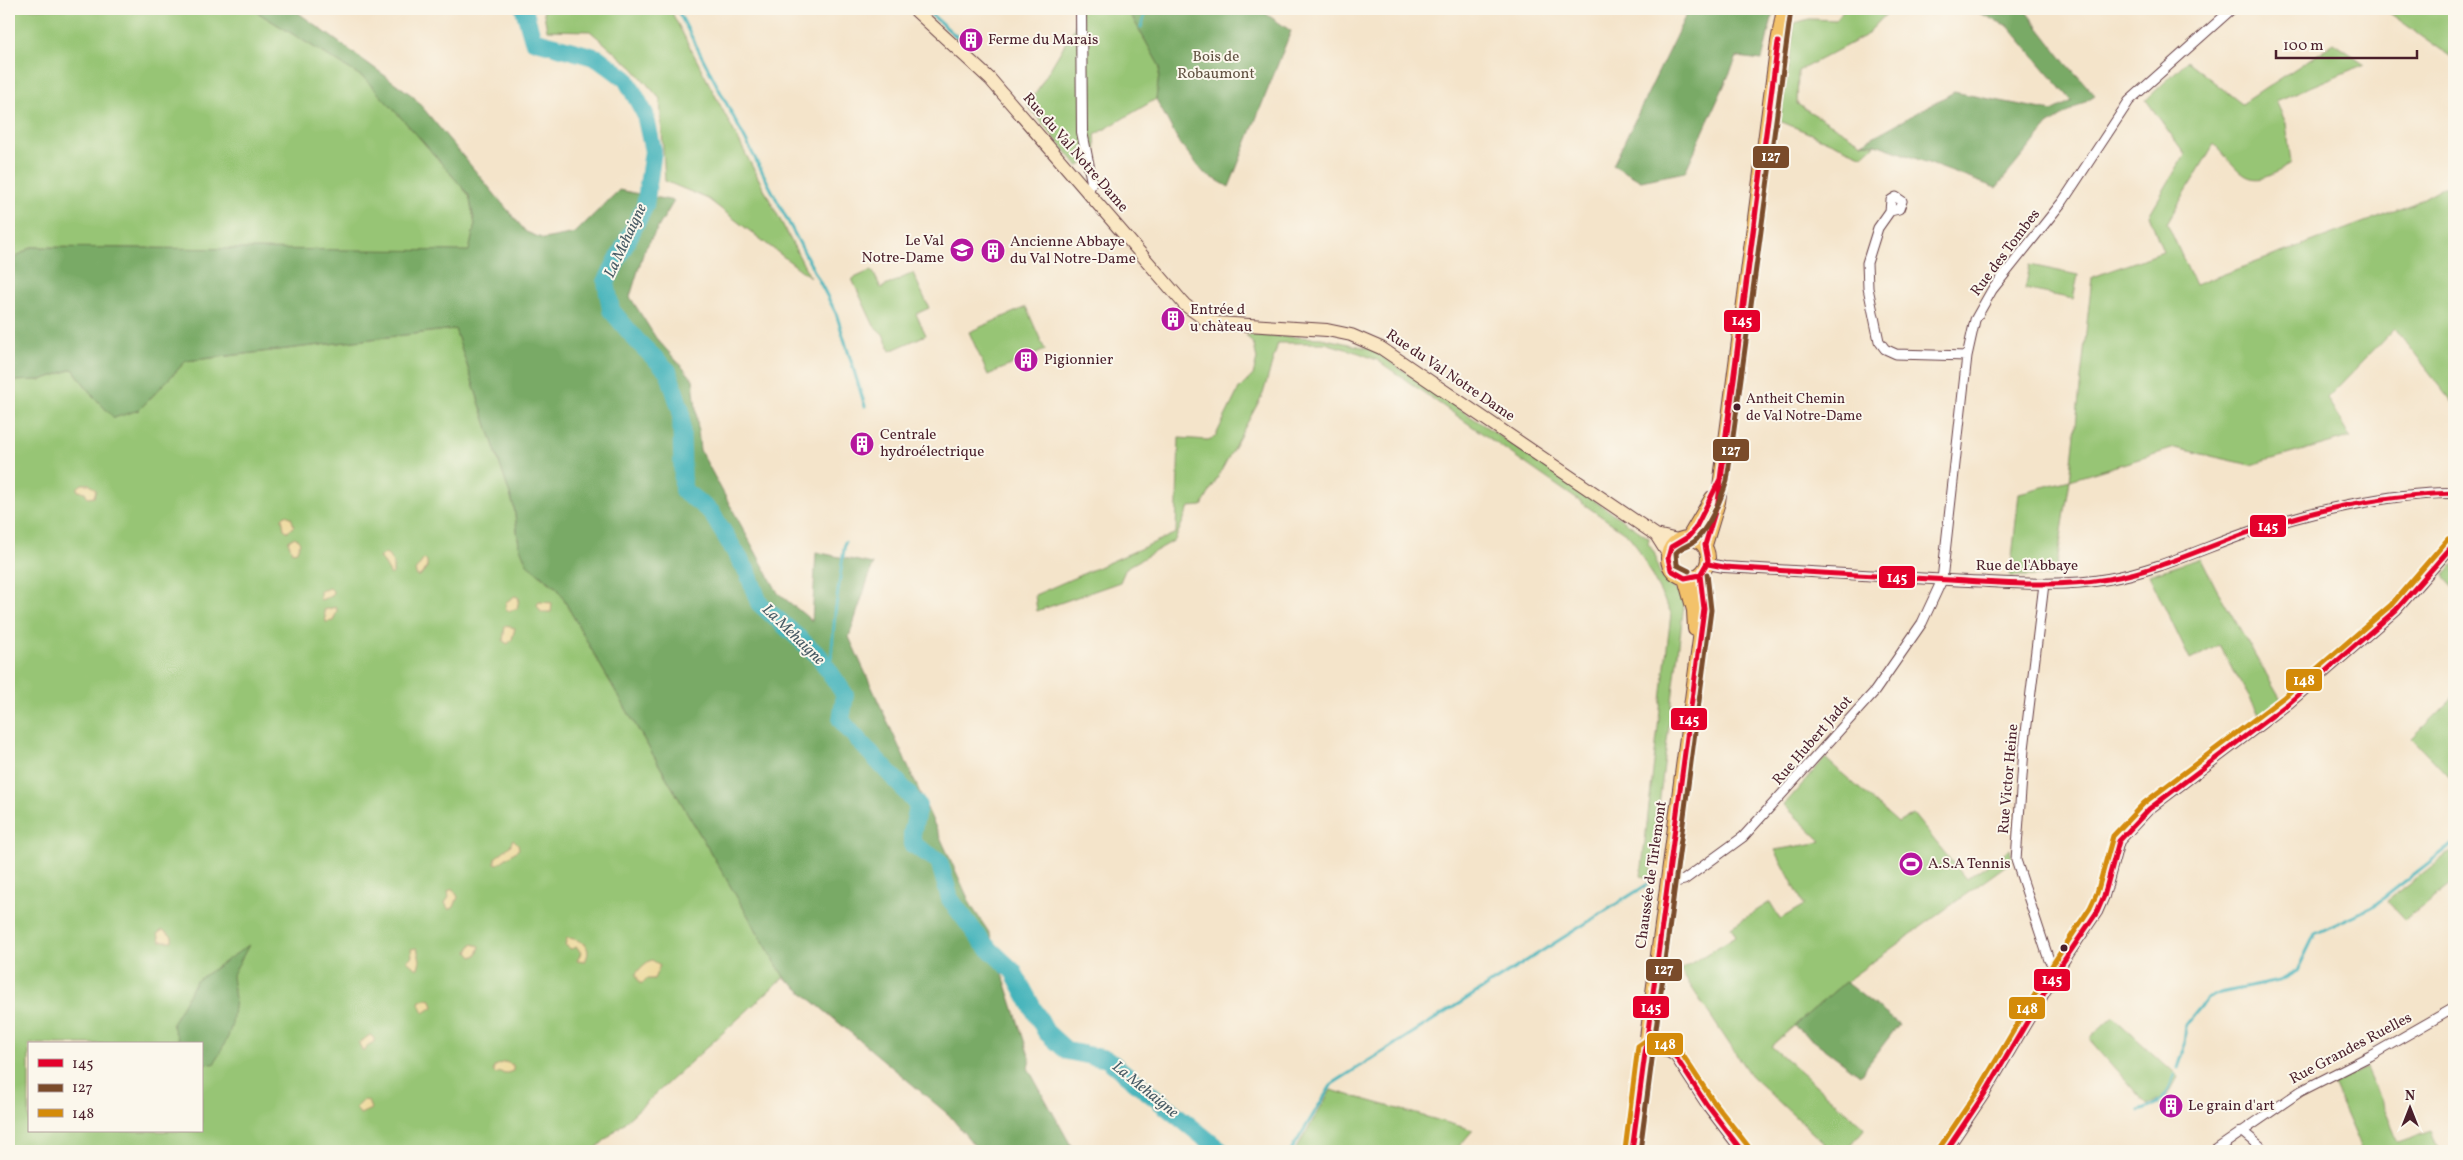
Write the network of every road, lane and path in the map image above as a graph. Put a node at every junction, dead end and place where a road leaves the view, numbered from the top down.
1 (914, 9) edge
2 (1081, 9) edge
3 (1784, 9) edge
4 (2232, 9) edge
5 (1087, 193) junction
6 (1890, 210) dead end
7 (1967, 356) junction
8 (1720, 479) junction
9 (2454, 493) edge
10 (1656, 535) junction
11 (1683, 539) junction
12 (2454, 544) edge
13 (1705, 545) junction
14 (1668, 554) junction
15 (1708, 564) junction
16 (1700, 576) junction
17 (1685, 578) junction
18 (1942, 580) junction
19 (2044, 584) junction
20 (1696, 662) junction
21 (1667, 884) junction
22 (2059, 968) junction
23 (2454, 1008) edge
24 (1645, 1048) junction
25 (2242, 1132) junction
26 (2260, 1146) dead end
27 (1632, 1151) edge
28 (1742, 1151) edge
29 (1946, 1151) edge
30 (2214, 1151) edge

1 - 5 main road, Rue du Val Notre Dame
2 - 5 street
3 - 8 main road
4 - 7 street, Rue des Tombes
5 - 10 main road, Rue du Val Notre Dame
6 - 7 street
7 - 18 street, Rue des Tombes
8 - 11 main road
8 - 13 main road
9 - 19 street, Rue de l'Abbaye
10 - 11 main road, Rue du Val Notre Dame
10 - 14 main road, Rue du Val Notre Dame
11 - 13 main road
11 - 14 main road
12 - 22 street
13 - 15 main road
14 - 17 main road
15 - 16 main road
15 - 18 street, Rue de l'Abbaye
16 - 17 main road
16 - 20 main road, Chaussée de Tirlemont
17 - 20 main road, Chaussée de Tirlemont
18 - 19 street, Rue de l'Abbaye
18 - 21 street, Rue Hubert Jadot
19 - 22 street, Rue Victor Heine
20 - 21 main road, Chaussée de Tirlemont
21 - 24 main road, Chaussée de Tirlemont
22 - 29 street
23 - 25 street, Rue Grandes Ruelles
24 - 27 main road, Chaussée de Tirlemont
24 - 28 street
25 - 26 street
25 - 30 street, Rue Grandes Ruelles

